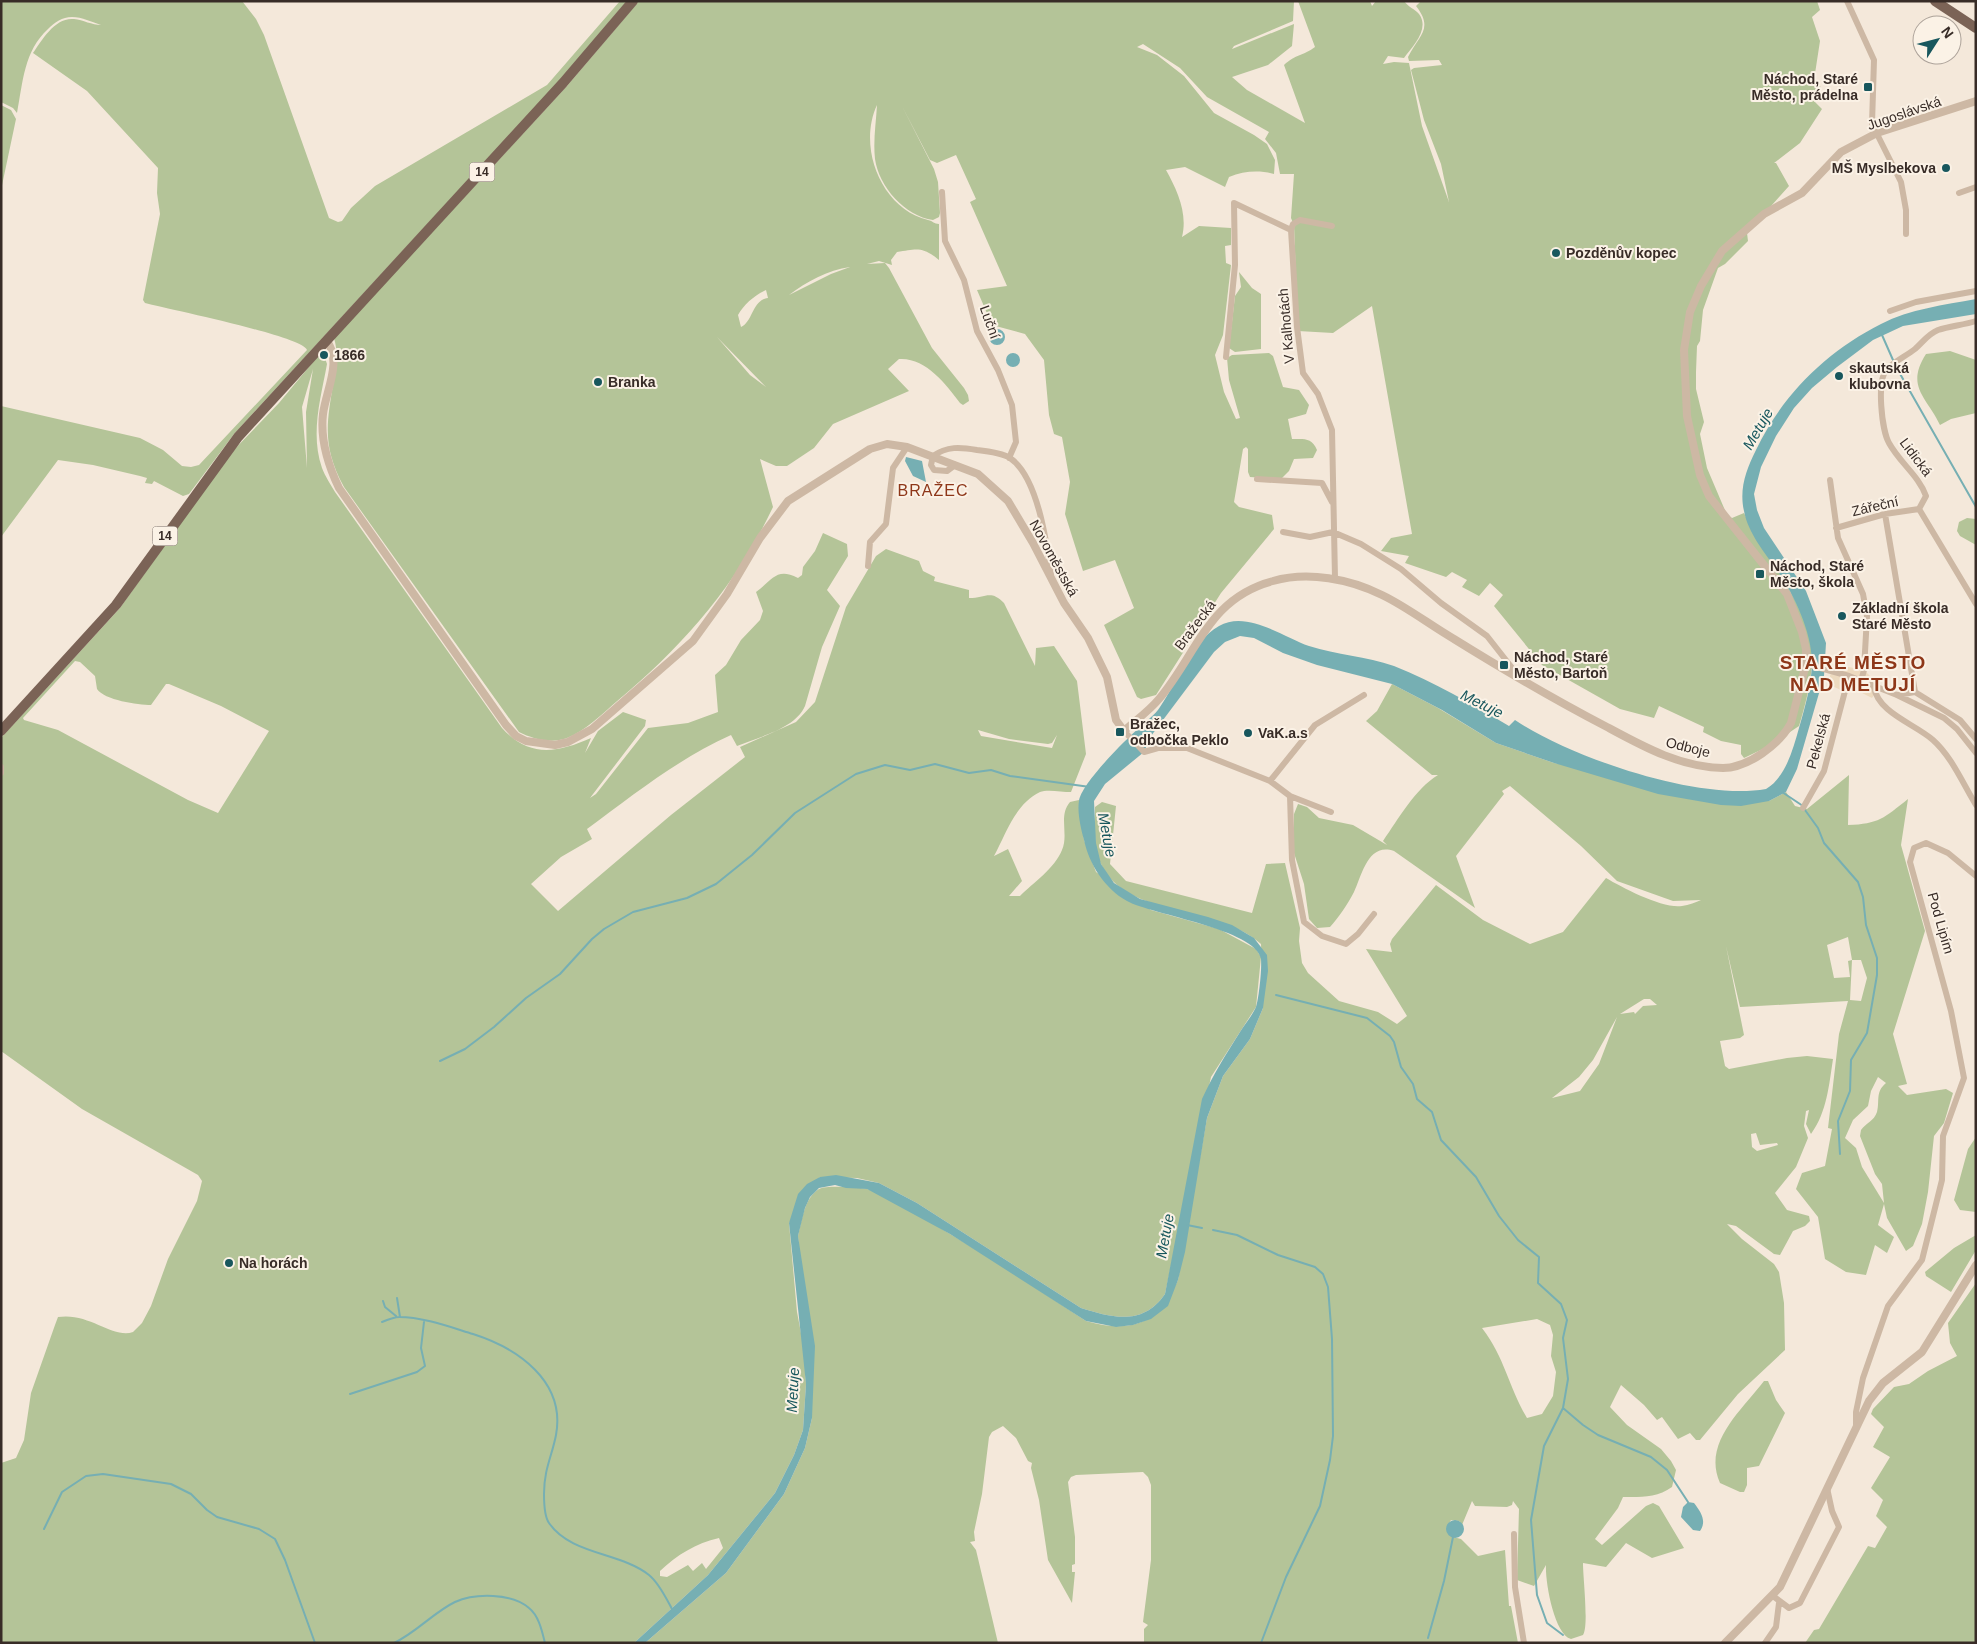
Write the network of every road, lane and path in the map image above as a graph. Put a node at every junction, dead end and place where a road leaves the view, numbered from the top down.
1 (633, 1) edge
2 (1847, 1) edge
3 (1935, 1) edge
4 (1976, 28) edge
5 (1976, 101) edge
6 (1877, 133) junction
7 (1976, 187) edge
8 (942, 192) dead end
9 (1959, 193) dead end
10 (1332, 226) dead end
11 (1291, 230) junction
12 (1906, 234) dead end
13 (1976, 291) edge
14 (1890, 311) dead end
15 (1976, 321) edge
16 (326, 340) junction
17 (1226, 357) dead end
18 (907, 447) junction
19 (933, 456) junction
20 (1009, 458) junction
21 (955, 465) junction
22 (1257, 479) dead end
23 (1830, 480) dead end
24 (1332, 502) junction
25 (1919, 509) junction
26 (1885, 514) junction
27 (1836, 528) junction
28 (1283, 532) dead end
29 (1332, 532) junction
30 (868, 566) dead end
31 (1051, 577) junction
32 (1335, 578) junction
33 (1976, 604) edge
34 (1808, 665) junction
35 (1500, 668) joint
36 (1849, 676) junction
37 (1520, 679) junction
38 (1860, 680) junction
39 (1874, 687) junction
40 (1915, 692) junction
41 (1364, 695) dead end
42 (1897, 695) junction
43 (1, 731) edge
44 (1126, 733) junction
45 (1976, 739) edge
46 (1976, 753) edge
47 (1, 766) edge
48 (1, 774) edge
49 (1270, 782) junction
50 (1290, 796) junction
51 (1976, 805) edge
52 (1803, 808) dead end
53 (1331, 812) dead end
54 (1976, 876) edge
55 (1374, 914) dead end
56 (1976, 1265) edge
57 (1856, 1427) junction
58 (1827, 1488) junction
59 (1514, 1534) dead end
60 (1773, 1596) junction
61 (1779, 1603) junction
62 (1524, 1643) edge
63 (1725, 1643) edge
64 (1765, 1643) edge

1 - 16 main road, 14
2 - 6 street
3 - 4 main road
5 - 6 street, Jugoslávská
6 - 12 street
6 - 34 street, Jugoslávská
7 - 9 street
8 - 20 street, Luční
10 - 11 street
11 - 17 street
11 - 24 street, V Kalhotách
13 - 14 street
15 - 25 street, Lidická
16 - 18 street, Novoměstská
16 - 43 main road, 14
18 - 19 street, Novoměstská
18 - 30 street
19 - 20 street
19 - 21 street, Novoměstská
19 - 21 street
20 - 31 street
21 - 31 street, Novoměstská
22 - 24 street
23 - 27 street
24 - 29 street, V Kalhotách
25 - 26 street, Zářeční
25 - 33 street
26 - 27 street, Zářeční
26 - 40 street
27 - 38 street
28 - 29 street
29 - 32 street, V Kalhotách
29 - 37 street, Odboje
31 - 44 street, Novoměstská
32 - 35 street, Bražecká
32 - 44 street, Bražecká
34 - 36 street
34 - 37 street, Odboje
35 - 37 street, Odboje
36 - 38 street
36 - 52 street, Pekelská
38 - 39 street
39 - 42 street
39 - 51 street
40 - 42 street
40 - 45 street
41 - 49 street
42 - 46 street
44 - 49 street
47 - 48 street
49 - 50 street
50 - 53 street
50 - 55 street
54 - 57 street, Pod Lipím
56 - 57 street
57 - 58 street
58 - 60 street
58 - 61 street
59 - 62 street
60 - 61 street
60 - 63 street
61 - 64 street

